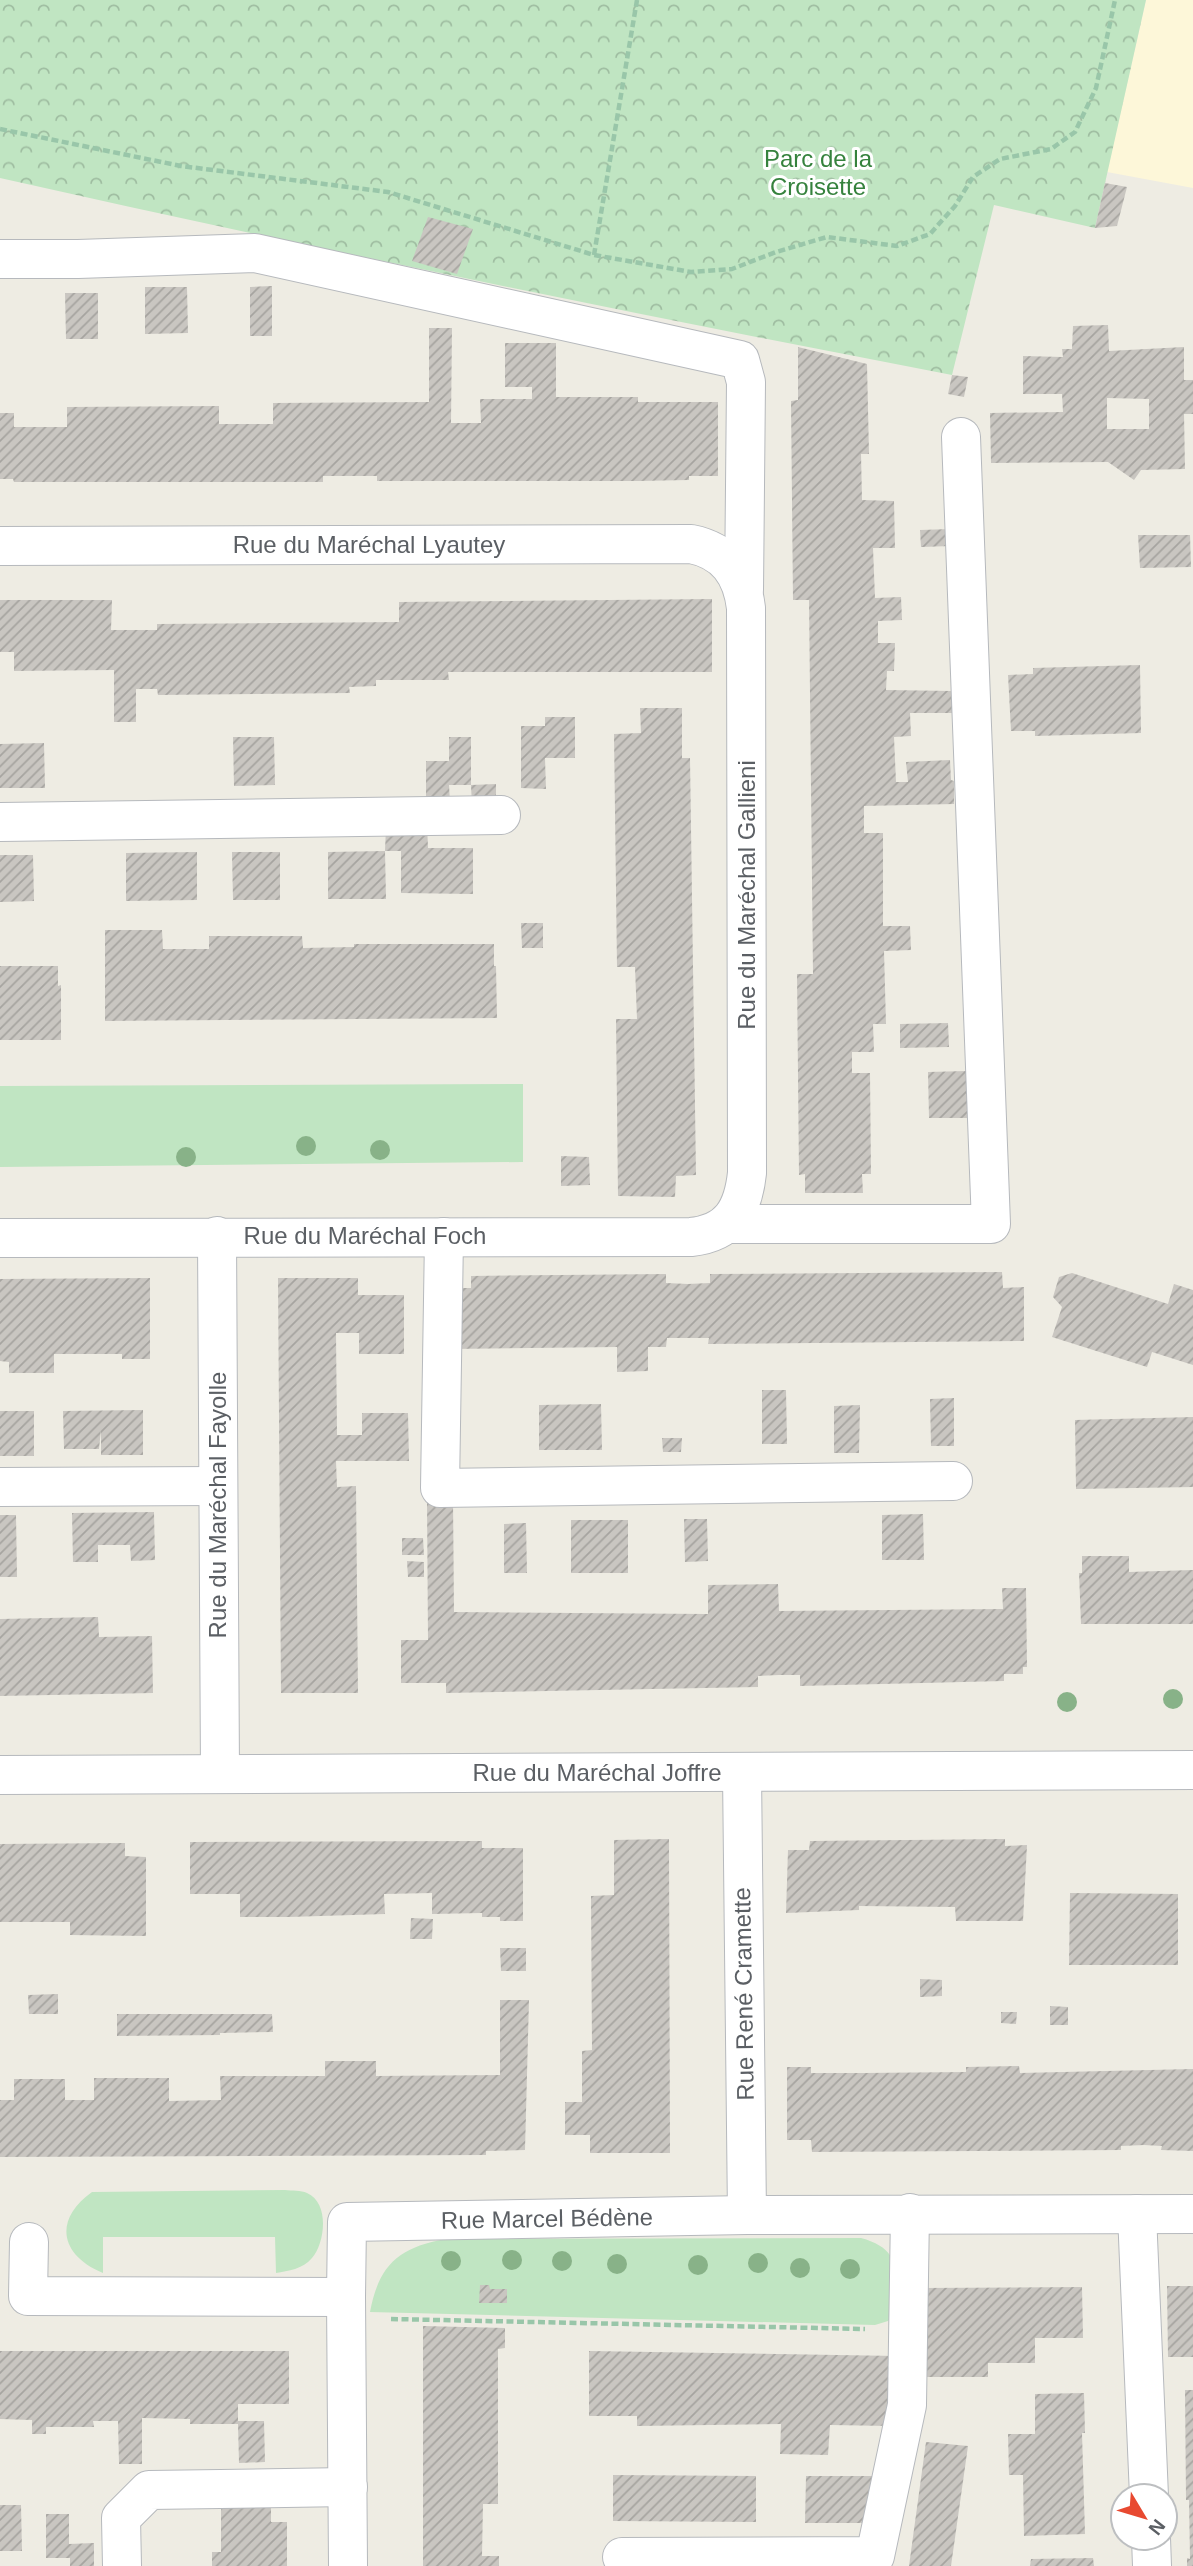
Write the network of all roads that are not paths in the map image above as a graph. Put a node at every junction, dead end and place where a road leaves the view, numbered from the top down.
1 (0, 259) edge
2 (961, 436) dead end
3 (0, 546) edge
4 (738, 577) junction
5 (501, 815) dead end
6 (0, 822) edge
7 (726, 1224) junction
8 (217, 1236) junction
9 (444, 1237) junction
10 (0, 1238) edge
11 (953, 1482) dead end
12 (217, 1486) junction
13 (0, 1487) edge
14 (1193, 1770) edge
15 (741, 1773) junction
16 (219, 1774) junction
17 (0, 1775) edge
18 (910, 2213) junction
19 (1137, 2214) junction
20 (1193, 2214) edge
21 (747, 2215) junction
22 (29, 2242) dead end
23 (346, 2308) junction
24 (1148, 2482) edge
25 (348, 2487) junction
26 (622, 2557) dead end
27 (122, 2566) edge
28 (348, 2566) edge

1 - 4 street, Rue du Maréchal Gallieni
2 - 7 street
3 - 4 street, Rue du Maréchal Lyautey
4 - 7 street, Rue du Maréchal Gallieni
5 - 6 street
7 - 9 street, Rue du Maréchal Foch
8 - 9 street, Rue du Maréchal Foch
8 - 10 street, Rue du Maréchal Foch
8 - 12 street, Rue du Maréchal Fayolle
9 - 11 street
12 - 13 street
12 - 16 street, Rue du Maréchal Fayolle
14 - 15 street, Rue du Maréchal Joffre
15 - 16 street, Rue du Maréchal Joffre
15 - 21 street, Rue René Cramette
16 - 17 street, Rue du Maréchal Joffre
18 - 19 street, Rue Marcel Bédène
18 - 21 street, Rue Marcel Bédène
18 - 26 street
19 - 20 street, Rue Marcel Bédène
19 - 24 street
21 - 23 street, Rue Marcel Bédène
22 - 23 street
23 - 25 street
25 - 27 street
25 - 28 street

